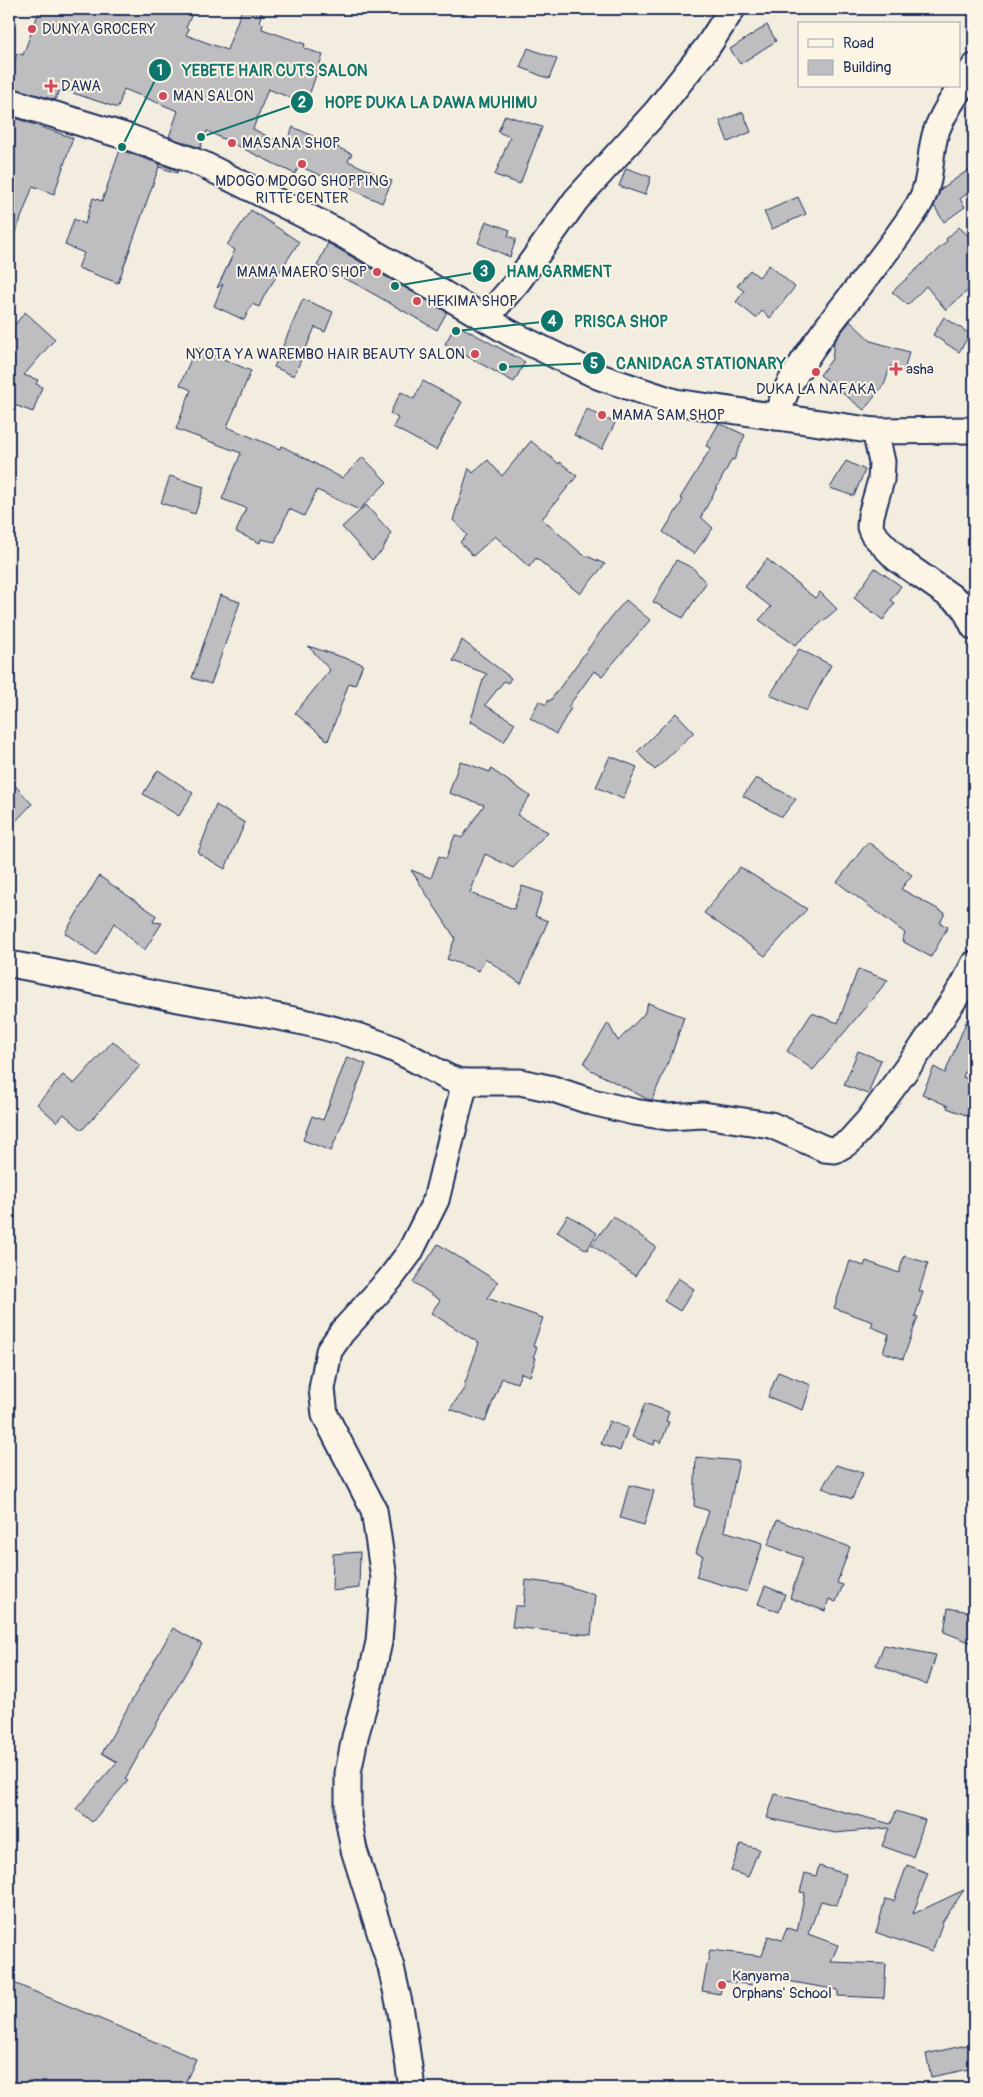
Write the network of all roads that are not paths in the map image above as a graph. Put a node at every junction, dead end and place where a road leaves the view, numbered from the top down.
1 (732, 9) edge
2 (974, 67) edge
3 (9, 101) edge
4 (486, 318) junction
5 (776, 417) junction
6 (875, 430) junction
7 (974, 430) edge
8 (974, 627) edge
9 (9, 964) edge
10 (974, 964) edge
11 (465, 1082) junction
12 (412, 2088) edge

1 - 4 street
2 - 5 street
3 - 4 street
4 - 5 street
5 - 6 street
6 - 7 street
6 - 8 street
9 - 11 street
10 - 11 street
11 - 12 street

